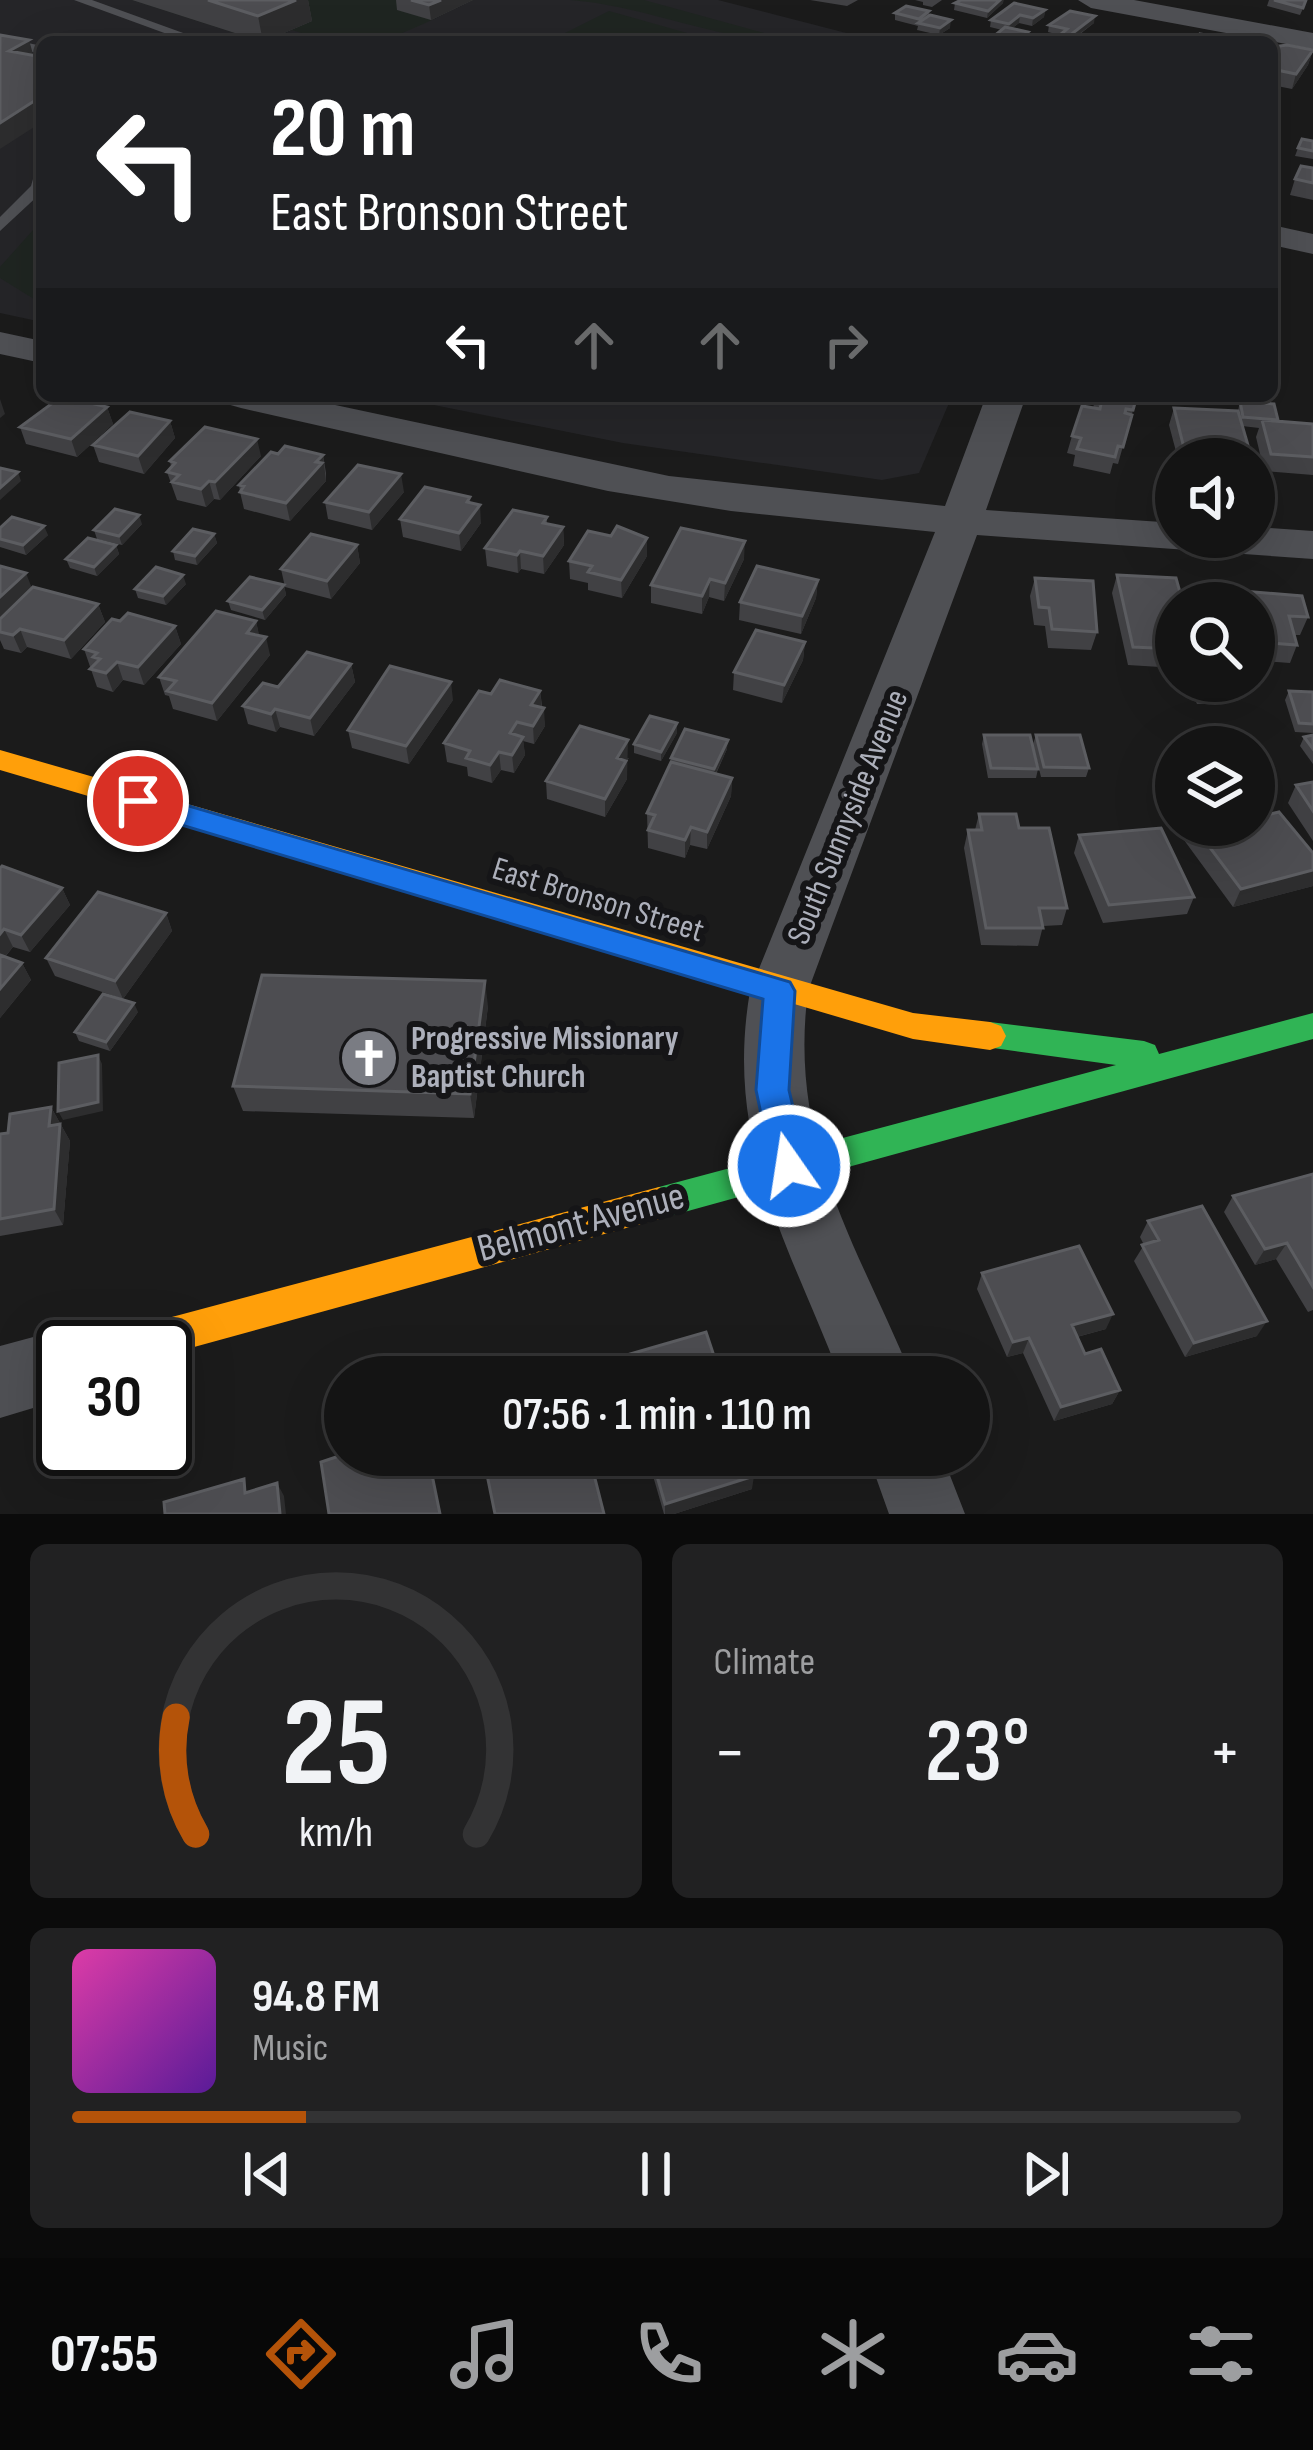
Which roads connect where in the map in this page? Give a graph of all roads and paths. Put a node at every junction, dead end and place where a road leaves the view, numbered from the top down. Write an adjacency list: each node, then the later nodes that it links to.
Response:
1 (80, 0): 4 (lane)
2 (1091, 0): 3 (street)
3 (1153, 6): 5 (street); 7 (street)
4 (185, 36)
5 (1143, 36)
6 (0, 40): 8 (lane)
7 (1313, 41)
8 (36, 49)
9 (36, 189): 10 (lane)
10 (0, 226)
11 (1278, 236): 12 (street)
12 (1313, 244)
13 (0, 343): 14 (street)
14 (36, 351)
15 (269, 402): 17 (street)
16 (1004, 402): 17 (street, South Sunnyside Avenue)
17 (959, 521): 18 (street); 22 (street, South Sunnyside Avenue)
18 (1155, 535)
19 (1275, 542): 20 (street)
20 (1313, 545)
21 (0, 760): 22 (street, East Bronson Street)
22 (779, 991): 24 (street, East Bronson Street); 25 (street, South Sunnyside Avenue)
23 (1313, 1026): 24 (street, Belmont Avenue)
24 (1186, 1059): 25 (street, Belmont Avenue)
25 (789, 1166): 26 (street, Belmont Avenue); 27 (street, South Sunnyside Avenue)
26 (192, 1329)
27 (867, 1356)
28 (36, 1372): 29 (street)
29 (0, 1382)
30 (913, 1476): 31 (street)
31 (927, 1514)

